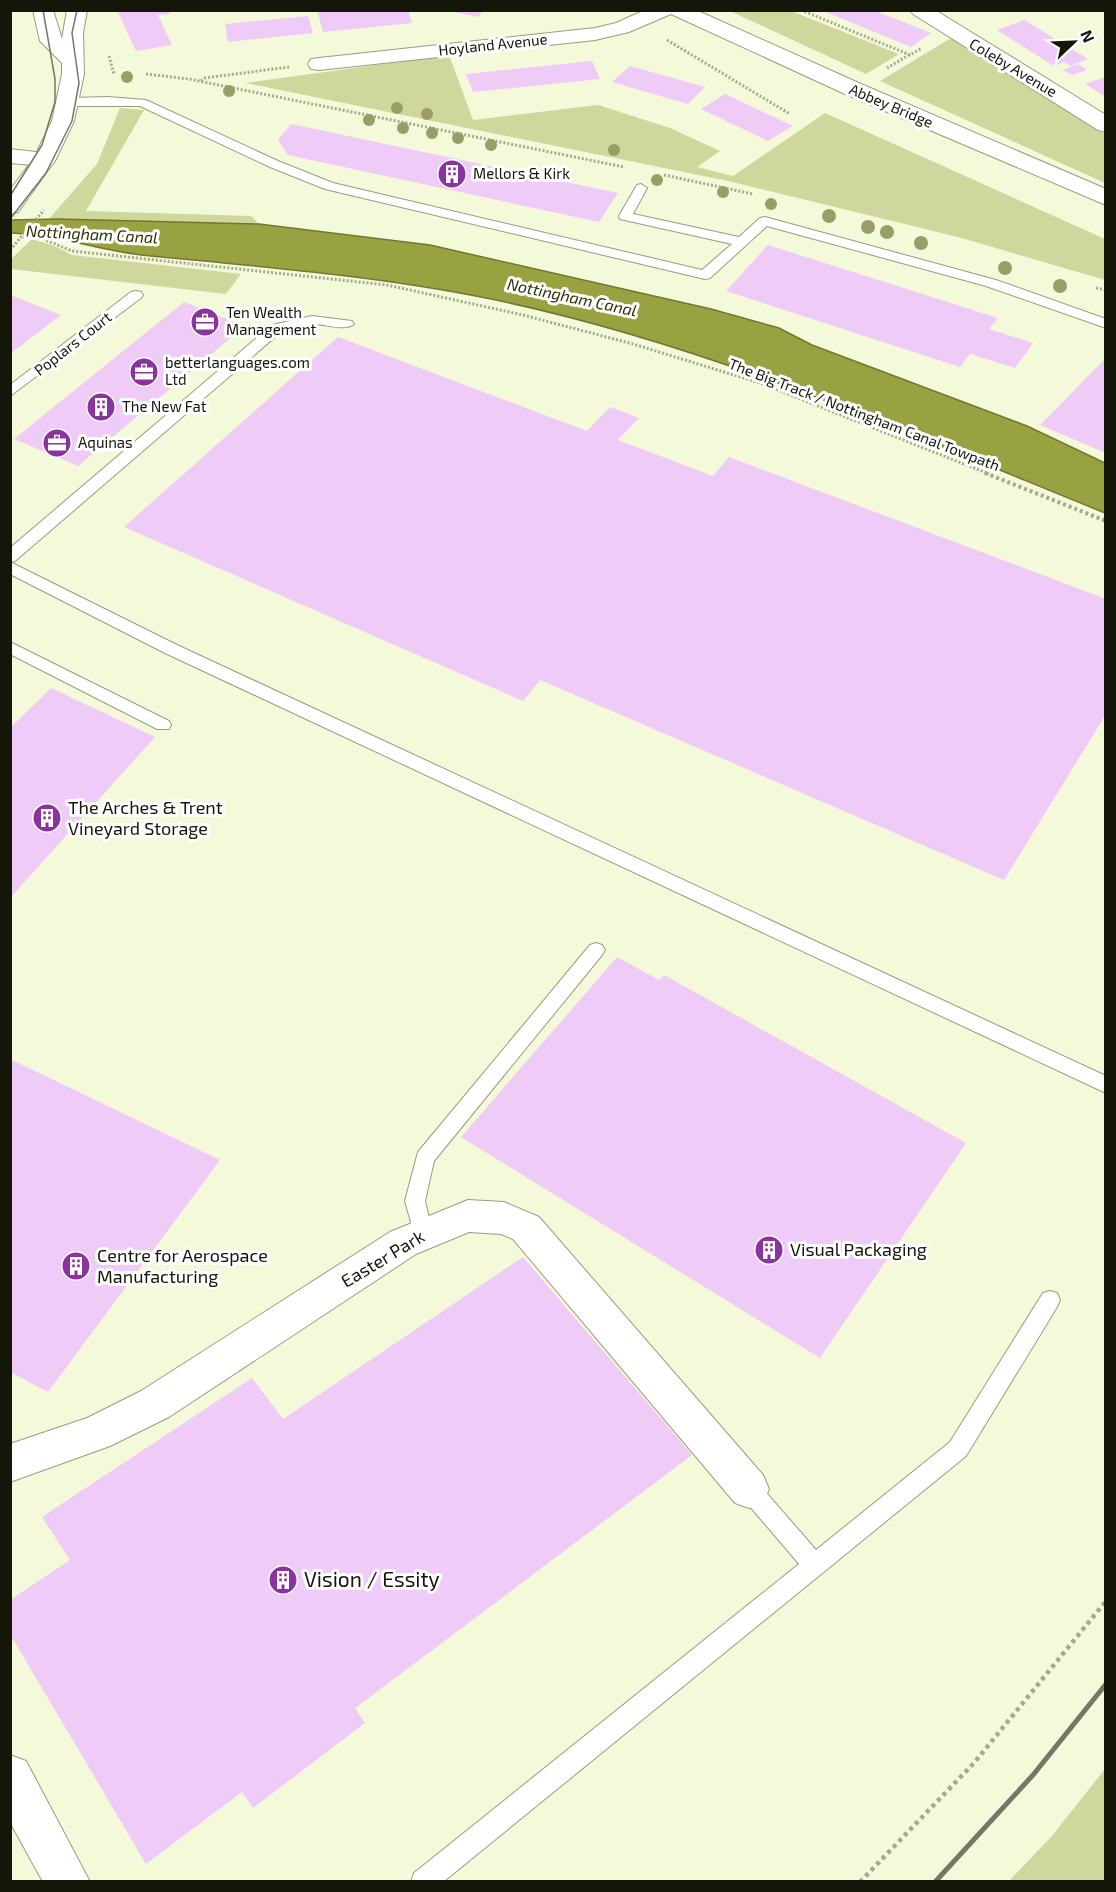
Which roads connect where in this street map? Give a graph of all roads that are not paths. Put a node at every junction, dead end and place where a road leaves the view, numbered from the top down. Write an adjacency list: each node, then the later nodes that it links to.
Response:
1 (43, 10): 6 (street)
2 (77, 10): 6 (street)
3 (664, 10): 7 (street, Hoyland Avenue)
4 (678, 10): 13 (street, Abbey Bridge)
5 (920, 10): 9 (street, Coleby Avenue)
6 (73, 62): 8 (street)
7 (320, 64)
8 (67, 102): 11 (street); 15 (lane)
9 (1106, 125)
10 (10, 156): 11 (street)
11 (45, 159): 14 (street)
12 (641, 188): 15 (lane)
13 (1106, 198)
14 (10, 207)
15 (742, 242): 18 (lane)
16 (136, 295): 19 (lane, Poplars Court)
17 (347, 324): 20 (lane)
18 (1106, 324)
19 (10, 392)
20 (10, 556)
21 (10, 567): 25 (lane)
22 (10, 647): 23 (lane)
23 (163, 725)
24 (596, 950): 26 (lane)
25 (1106, 1085)
26 (423, 1234): 28 (street, Easter Park); 29 (street, Easter Park)
27 (1050, 1300): 30 (lane)
28 (10, 1463)
29 (749, 1489): 30 (lane)
30 (815, 1566): 33 (lane)
31 (10, 1777): 32 (street)
32 (68, 1881)
33 (423, 1881)

